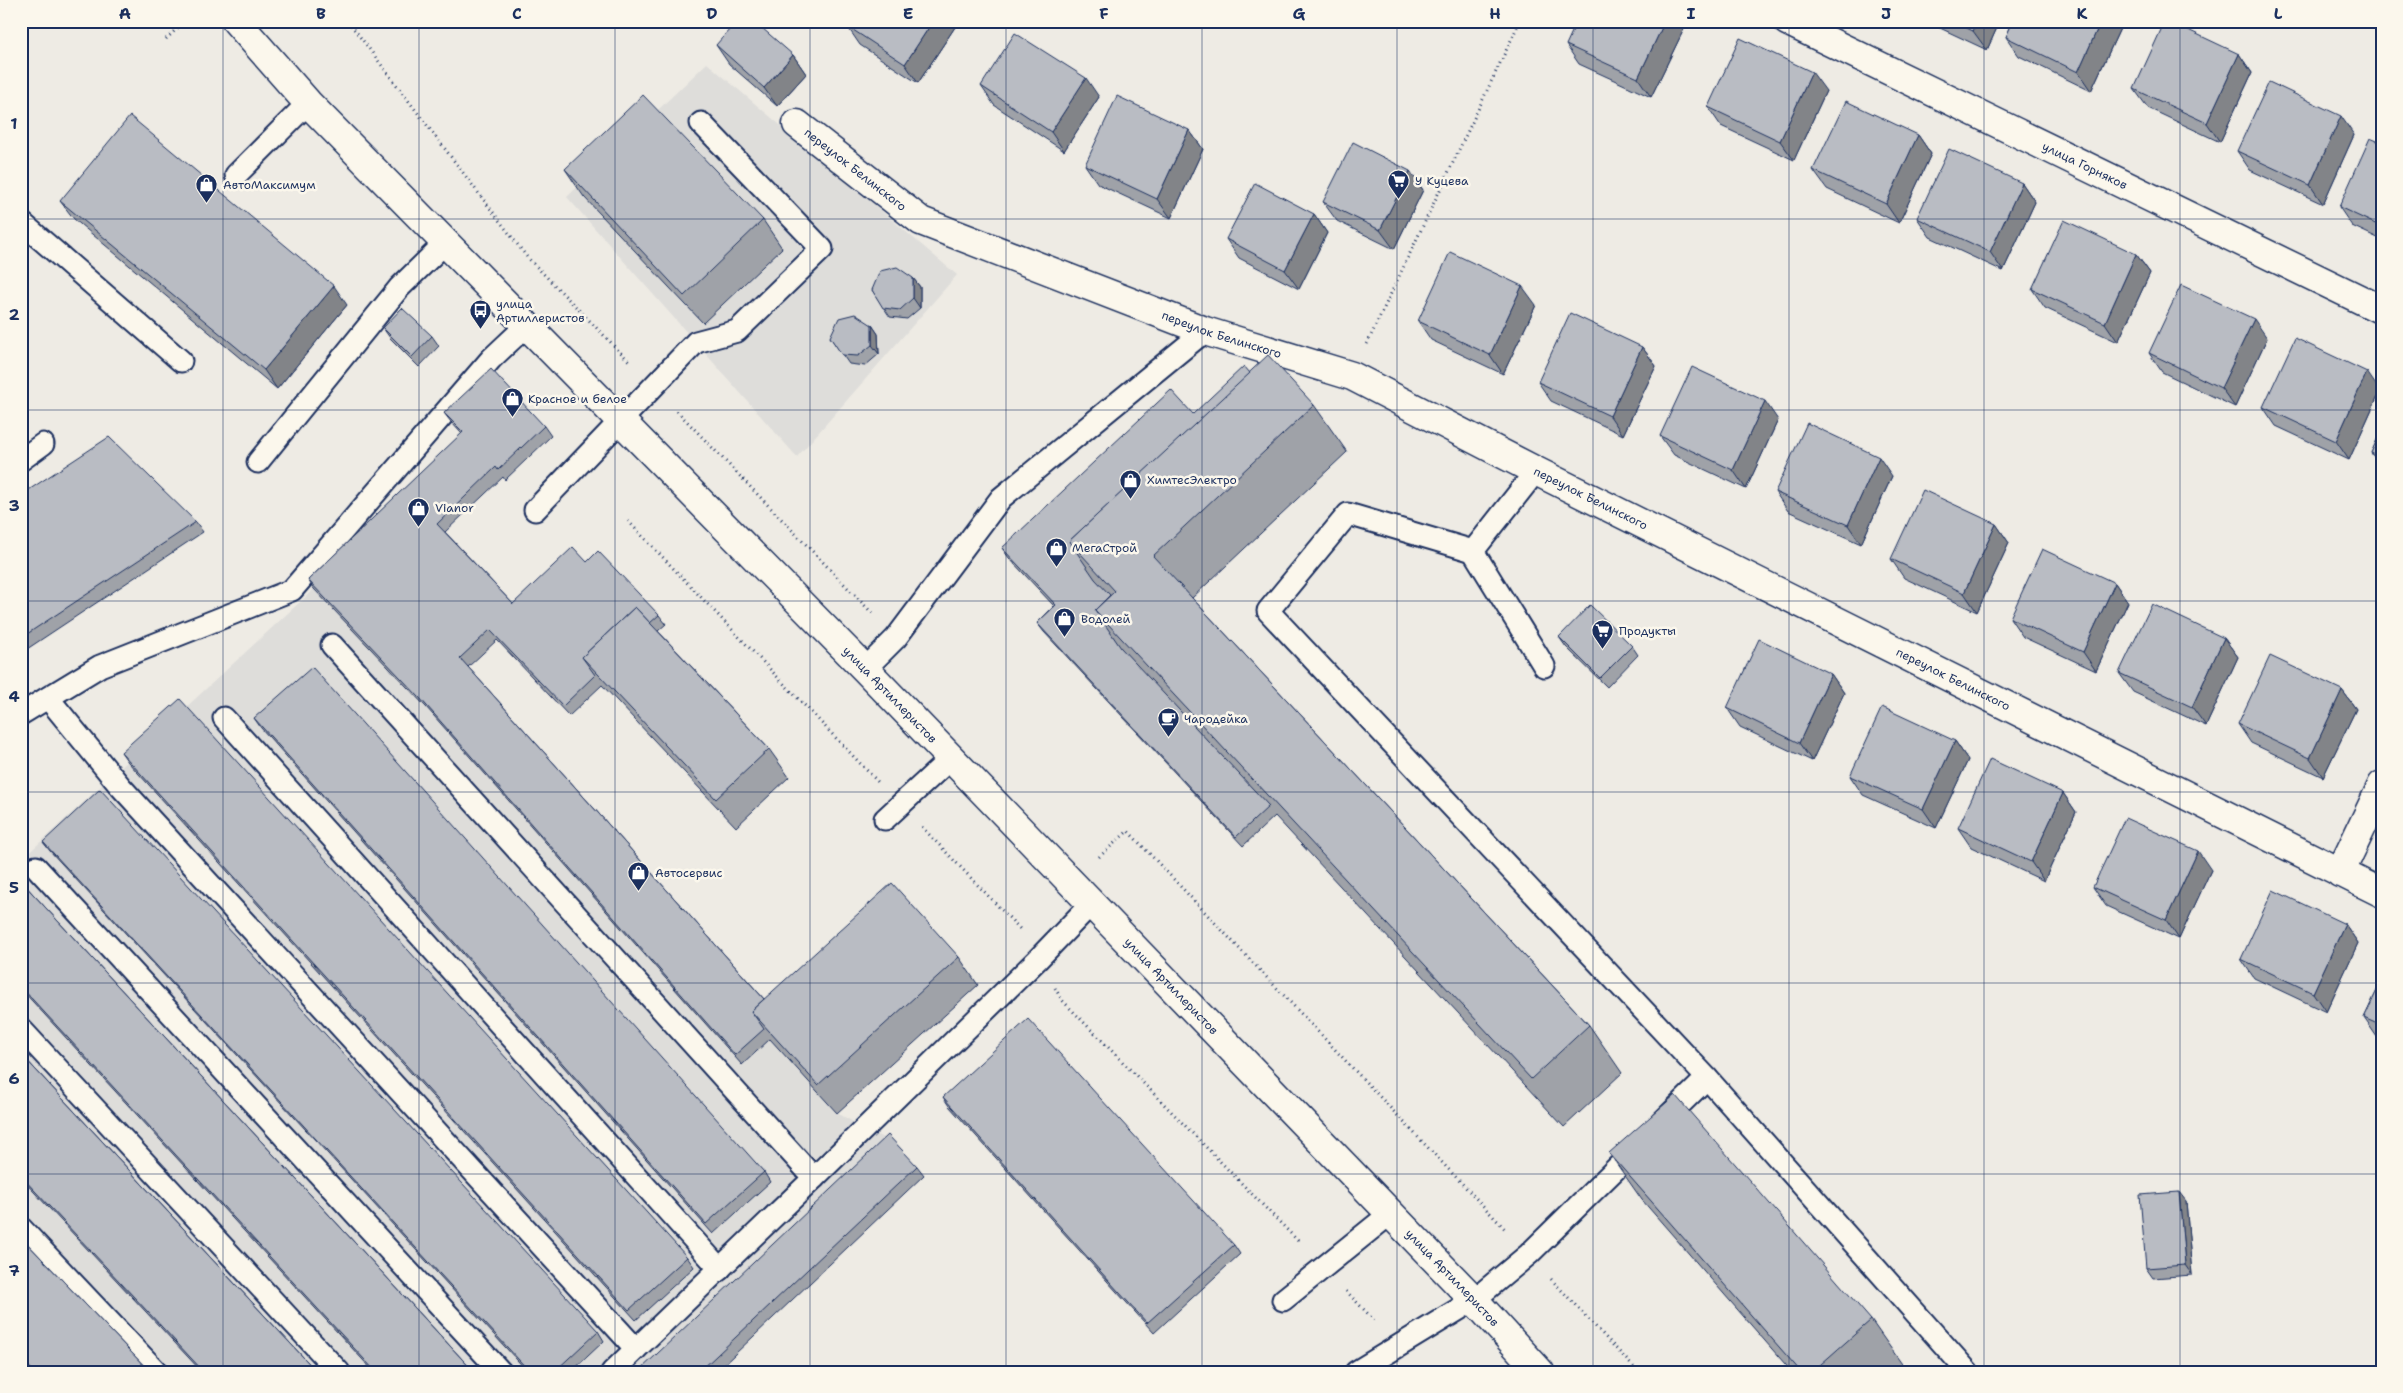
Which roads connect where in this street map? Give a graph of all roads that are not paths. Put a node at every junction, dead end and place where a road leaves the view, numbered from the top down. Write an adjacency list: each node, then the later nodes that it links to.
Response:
1 (236, 21): 3 (street, улица Артиллеристов)
2 (1787, 21): 9 (street, улица Горняков)
3 (308, 103): 6 (lane); 8 (street, улица Артиллеристов)
4 (701, 123): 13 (lane)
5 (798, 124): 11 (street, переулок Белинского)
6 (236, 175)
7 (21, 222): 12 (lane)
8 (446, 243): 10 (street, улица Артиллеристов); 16 (lane)
9 (2382, 310)
10 (526, 326): 13 (street, улица Артиллеристов); 23 (lane)
11 (1205, 331): 17 (street, переулок Белинского); 22 (lane)
12 (181, 361)
13 (620, 421): 18 (lane); 22 (street, улица Артиллеристов)
14 (43, 444): 15 (lane)
15 (21, 460)
16 (258, 462)
17 (1536, 471): 19 (lane); 30 (street, переулок Белинского)
18 (535, 510)
19 (1473, 551): 21 (lane); 34 (lane)
20 (332, 645): 35 (lane)
21 (1544, 666)
22 (865, 669): 26 (street, улица Артиллеристов)
23 (48, 698): 24 (lane); 41 (lane)
24 (21, 714)
25 (224, 718): 38 (lane)
26 (951, 758): 28 (lane); 32 (street, улица Артиллеристов)
27 (2382, 785): 30 (street)
28 (885, 819)
29 (36, 867): 44 (lane)
30 (2340, 873): 31 (street, переулок Белинского)
31 (2382, 893)
32 (1091, 904): 35 (lane); 36 (street, улица Артиллеристов)
33 (21, 1029): 43 (lane)
34 (1707, 1078): 40 (lane); 48 (lane)
35 (814, 1178): 38 (lane)
36 (1391, 1213): 39 (lane); 40 (street, улица Артиллеристов)
37 (21, 1228): 42 (lane)
38 (720, 1269): 41 (lane)
39 (1283, 1300)
40 (1474, 1300): 46 (lane); 47 (street, улица Артиллеристов)
41 (636, 1349): 45 (lane)
42 (157, 1372)
43 (339, 1372)
44 (501, 1372)
45 (612, 1372)
46 (1356, 1372)
47 (1540, 1372)
48 (1968, 1372)

